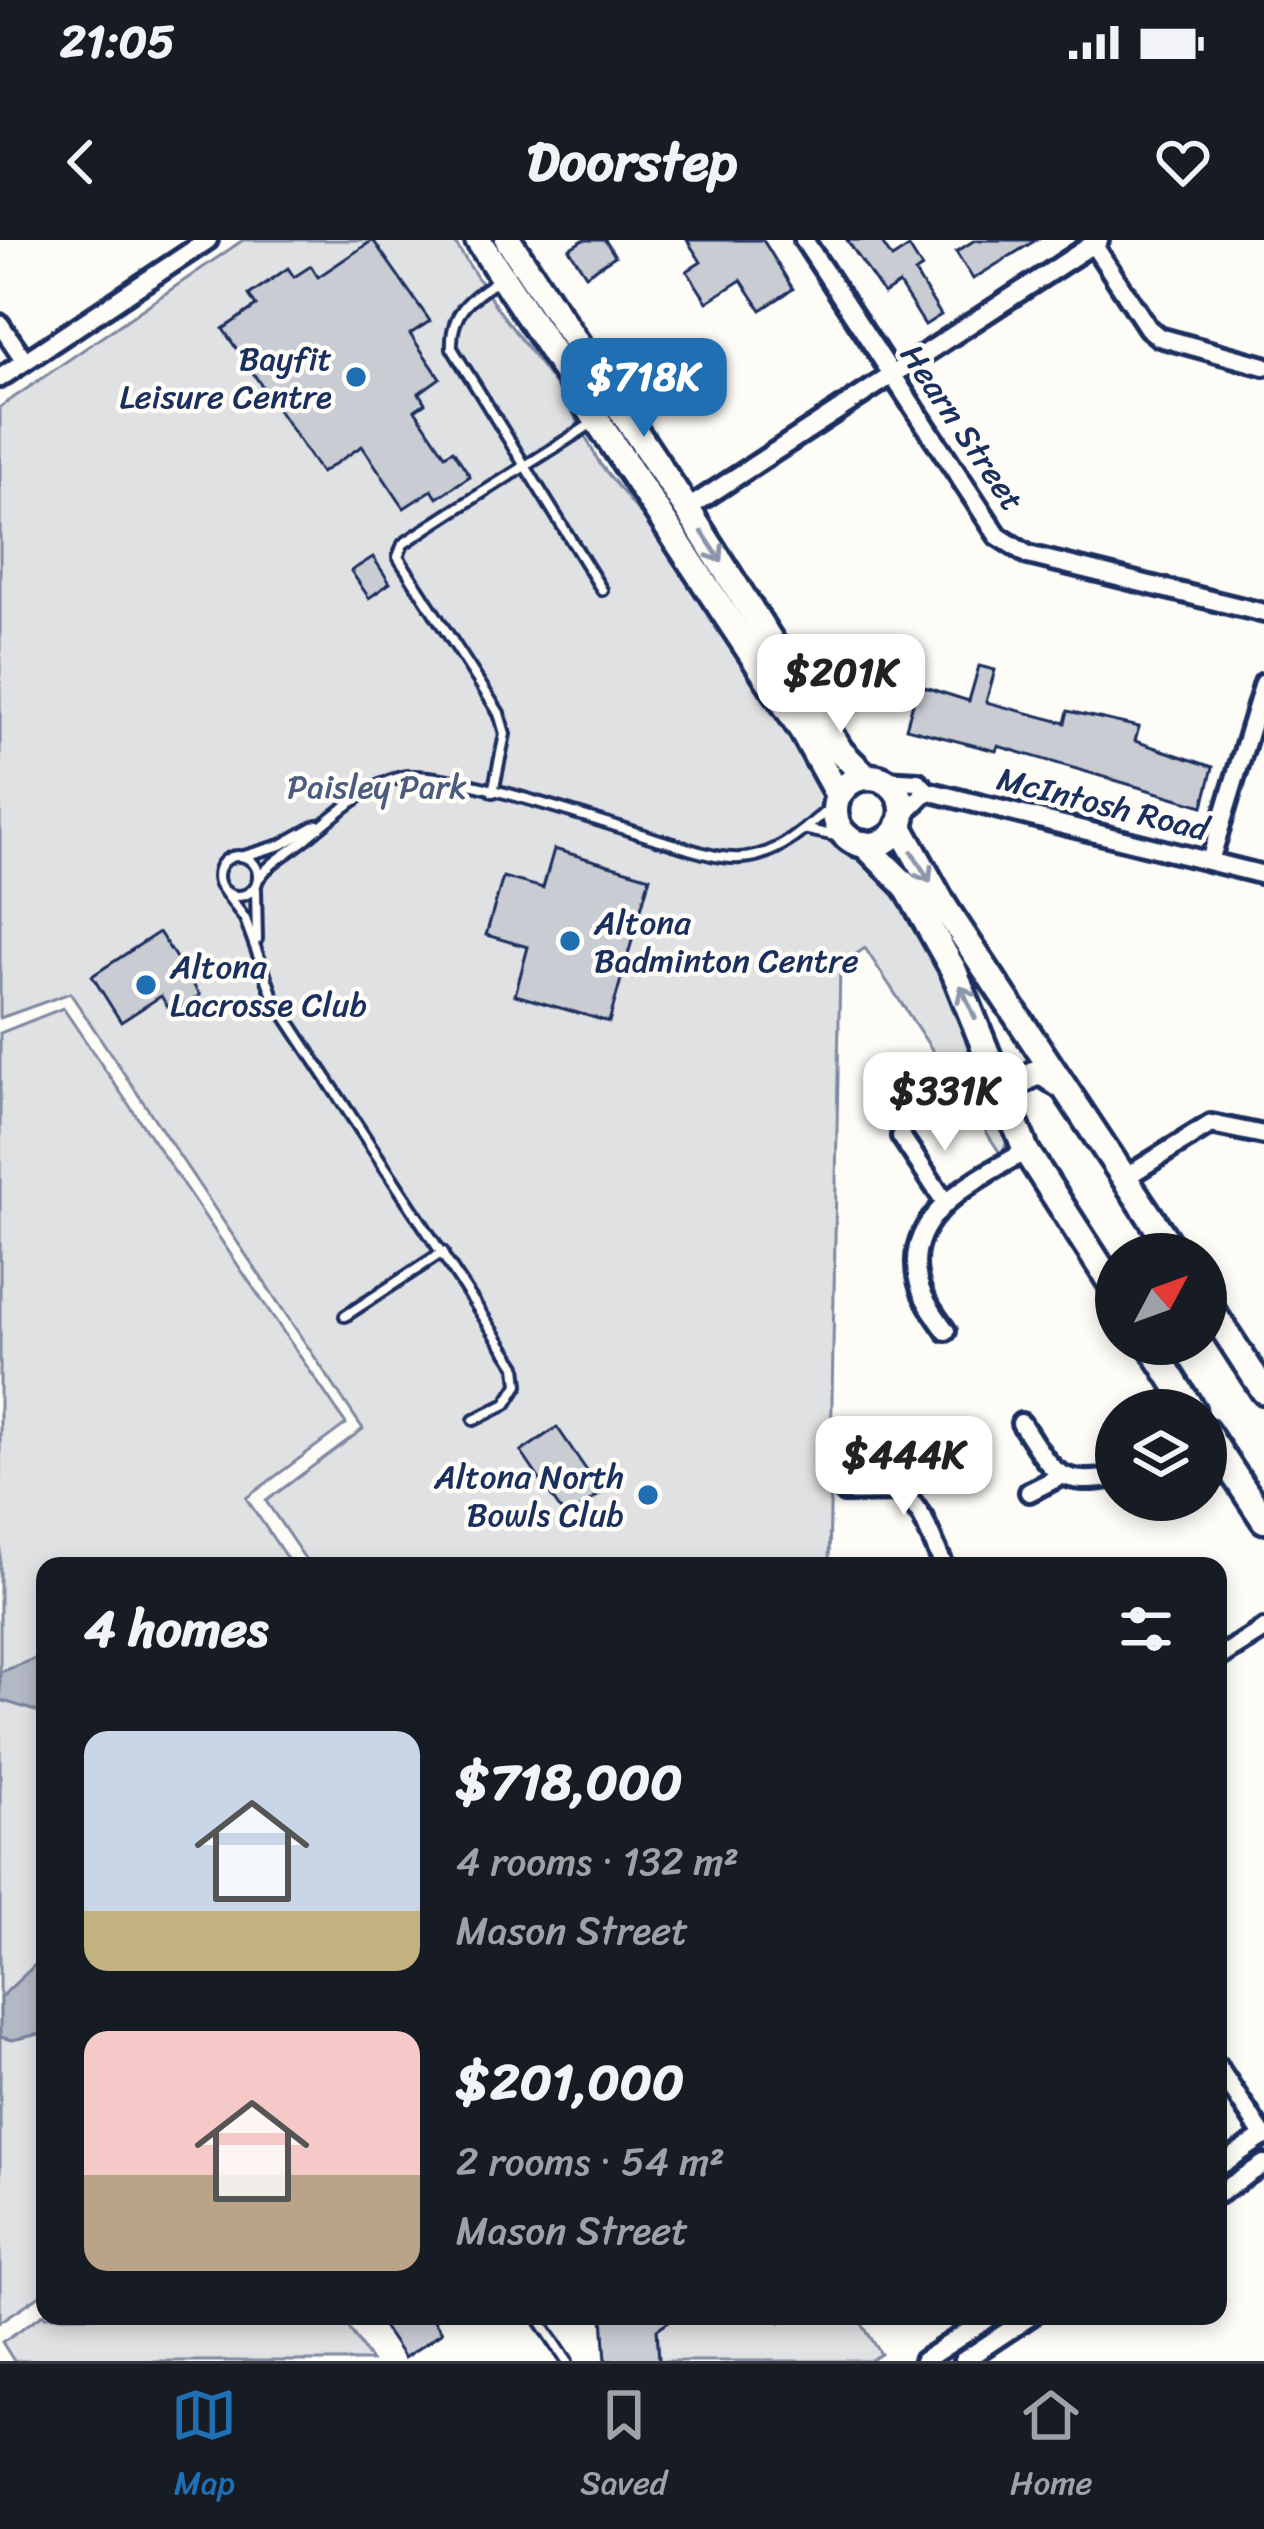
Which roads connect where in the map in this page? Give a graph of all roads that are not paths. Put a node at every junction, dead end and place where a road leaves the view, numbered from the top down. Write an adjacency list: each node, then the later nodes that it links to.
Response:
1 (208, 240): 8 (street)
2 (478, 240): 6 (street)
3 (508, 240): 12 (street)
4 (803, 240): 10 (street, Hearn Street)
5 (1096, 242): 9 (street); 10 (street)
6 (502, 278): 12 (street); 13 (lane)
7 (0, 324): 8 (street)
8 (25, 361): 11 (street)
9 (1264, 366)
10 (892, 375): 14 (street); 16 (street, Hearn Street)
11 (0, 378)
12 (606, 414): 13 (lane); 14 (street); 21 (street)
13 (525, 469): 15 (lane); 20 (lane)
14 (687, 509): 18 (street, one-way to 18)
15 (602, 590)
16 (1264, 613)
17 (1264, 683): 27 (street)
18 (875, 778): 19 (street, McIntosh Road); 21 (street); 23 (street)
19 (927, 791): 23 (street); 27 (street, McIntosh Road)
20 (494, 792): 22 (lane); 24 (lane)
21 (837, 800): 24 (lane); 25 (street)
22 (329, 819): 26 (lane); 29 (lane)
23 (900, 821): 25 (street); 32 (street, one-way to 32)
24 (808, 830): 25 (lane)
25 (857, 841): 33 (street, one-way to 25)
26 (244, 856): 29 (lane); 30 (lane)
27 (1210, 861): 28 (street, McIntosh Road)
28 (1264, 875)
29 (258, 882): 30 (lane); 31 (lane)
30 (226, 892): 31 (lane)
31 (257, 947): 40 (lane)
32 (1064, 1088): 33 (street); 37 (street)
33 (1005, 1102): 36 (street)
34 (1264, 1135): 37 (street)
35 (901, 1136): 38 (street)
36 (1026, 1151): 38 (street); 41 (street)
37 (1126, 1177): 39 (street)
38 (945, 1202): 43 (street)
39 (1162, 1233)
40 (443, 1252): 42 (lane); 46 (lane)
41 (1095, 1259)
42 (345, 1316)
43 (946, 1330)
44 (1227, 1334): 45 (street)
45 (1264, 1391)
46 (474, 1420)
47 (1021, 1424): 50 (street)
48 (932, 1464): 52 (street)
49 (1227, 1464): 55 (street)
50 (1059, 1477): 51 (street); 54 (street)
51 (1095, 1481)
52 (904, 1491): 53 (street); 56 (street)
53 (844, 1492)
54 (1030, 1492)
55 (1264, 1520)
56 (940, 1557)
57 (1264, 1629): 58 (street)
58 (1227, 1652)
59 (1227, 2081): 60 (street)
60 (1264, 2137): 61 (street)
61 (1227, 2161)
62 (1264, 2164): 63 (street)
63 (1227, 2188)
64 (543, 2325): 67 (lane)
65 (978, 2325): 68 (street)
66 (1017, 2325): 69 (street)
67 (567, 2361)
68 (922, 2361)
69 (963, 2361)

